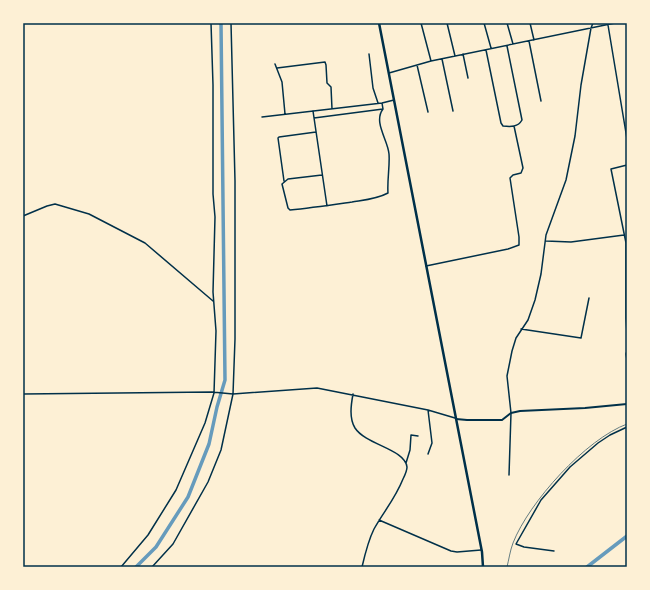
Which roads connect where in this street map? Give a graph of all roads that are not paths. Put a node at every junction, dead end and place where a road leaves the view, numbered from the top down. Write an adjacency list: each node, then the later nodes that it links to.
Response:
1 (212, 23): 54 (street)
2 (231, 23): 61 (street)
3 (379, 23): 27 (main road)
4 (421, 23): 23 (street)
5 (447, 23): 21 (street)
6 (484, 23): 17 (street)
7 (507, 23): 15 (street)
8 (530, 23): 13 (street)
9 (593, 23): 12 (street)
10 (615, 23): 11 (street)
11 (608, 25): 12 (street); 43 (street)
12 (591, 28): 13 (street); 50 (street)
13 (534, 40): 14 (street)
14 (529, 41): 15 (street); 30 (street)
15 (513, 44): 16 (street)
16 (507, 46): 17 (street); 41 (street)
17 (491, 49): 18 (street)
18 (486, 50): 20 (street); 41 (street)
19 (369, 54): 31 (street)
20 (464, 54): 21 (street); 28 (street)
21 (455, 56): 22 (street)
22 (442, 59): 23 (street); 36 (street)
23 (431, 61): 25 (street)
24 (275, 64): 26 (street)
25 (417, 65): 27 (street); 37 (street)
26 (277, 68): 33 (street); 38 (street)
27 (389, 73): 29 (main road)
28 (468, 78)
29 (394, 100): 32 (street); 52 (main road)
30 (541, 101)
31 (378, 103): 32 (street); 33 (street)
32 (382, 103): 34 (street)
33 (332, 109): 35 (street)
34 (383, 109): 40 (street); 47 (street)
35 (313, 111): 38 (street); 40 (street)
36 (453, 111)
37 (428, 112)
38 (285, 114): 39 (street)
39 (262, 117)
40 (314, 118): 42 (street)
41 (514, 126): 52 (street)
42 (316, 132): 45 (street); 46 (street)
43 (627, 139)
44 (627, 165): 49 (street)
45 (322, 175): 46 (street); 47 (street)
46 (284, 181): 47 (street)
47 (327, 206)
48 (23, 216): 54 (street)
49 (624, 235): 50 (street); 51 (street)
50 (546, 241): 55 (street)
51 (626, 243): 56 (street)
52 (426, 266): 66 (main road)
53 (589, 298): 55 (street)
54 (214, 301): 59 (street)
55 (521, 329): 65 (street)
56 (627, 333)
57 (627, 351): 58 (street)
58 (627, 360)
59 (214, 393): 60 (street); 61 (street); 75 (street)
60 (23, 394)
61 (233, 394): 62 (street); 76 (street)
62 (353, 394): 64 (street); 70 (street)
63 (627, 404): 65 (main road)
64 (428, 410): 66 (street); 69 (street)
65 (511, 413): 66 (main road); 71 (street)
66 (456, 419): 73 (main road)
67 (627, 428): 74 (street)
68 (418, 436): 70 (street)
69 (428, 454)
70 (406, 463): 72 (street)
71 (509, 475)
72 (379, 520): 73 (street); 77 (street)
73 (481, 550): 78 (main road)
74 (554, 551)
75 (121, 567)
76 (152, 567)
77 (362, 567)
78 (483, 567)

